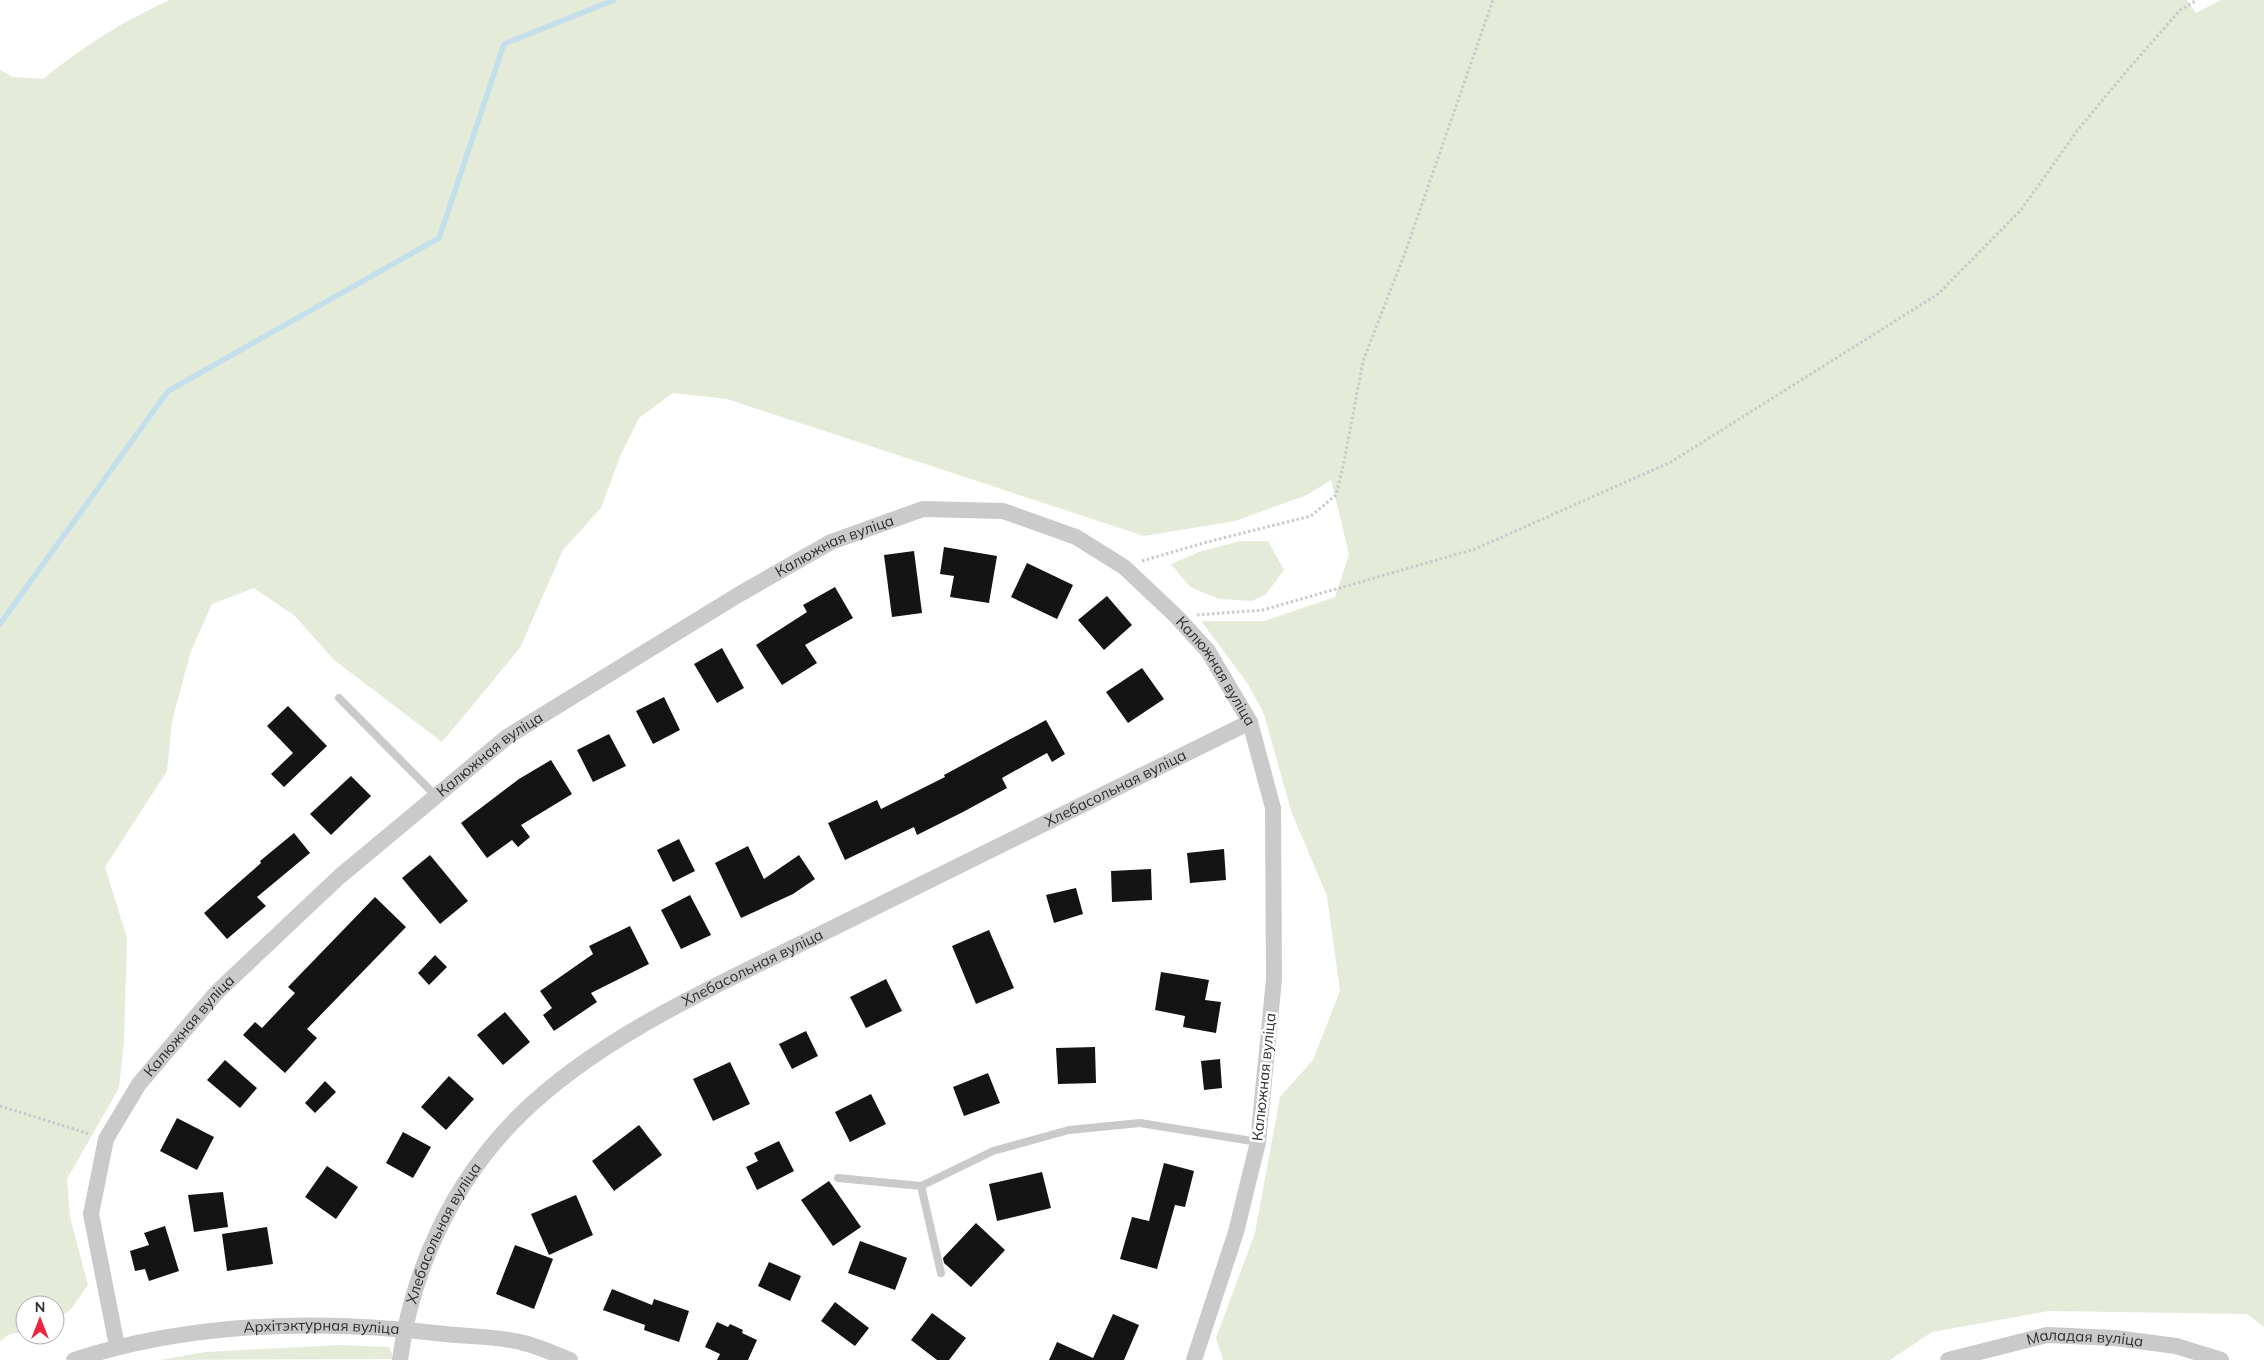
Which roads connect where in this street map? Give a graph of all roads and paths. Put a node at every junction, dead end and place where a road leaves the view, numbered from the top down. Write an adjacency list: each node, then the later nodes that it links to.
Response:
1 (1492, 0): 3 (path)
2 (2197, 0): 4 (path)
3 (1124, 567): 4 (street, Калюжная вуліца); 7 (street, Калюжная вуліца)
4 (1176, 616): 6 (street, Калюжная вуліца)
5 (339, 698): 7 (lane)
6 (1250, 722): 10 (street, Калюжная вуліца); 14 (street, Хлебасольная вуліца)
7 (436, 796): 9 (street, Калюжная вуліца)
8 (0, 1106): 9 (path)
9 (106, 1140): 15 (street, Калюжная вуліца)
10 (1258, 1142): 12 (lane); 19 (street, Калюжная вуліца)
11 (838, 1178): 12 (lane)
12 (921, 1186): 13 (lane)
13 (941, 1273)
14 (404, 1329): 15 (street, Архітэктурная вуліца); 17 (street, Хлебасольная вуліца); 18 (street, Архітэктурная вуліца)
15 (117, 1346): 16 (street, Архітэктурная вуліца)
16 (74, 1360)
17 (400, 1360)
18 (570, 1360)
19 (1194, 1360)
20 (1948, 1360): 21 (street, Маладая вуліца)
21 (2221, 1360)

